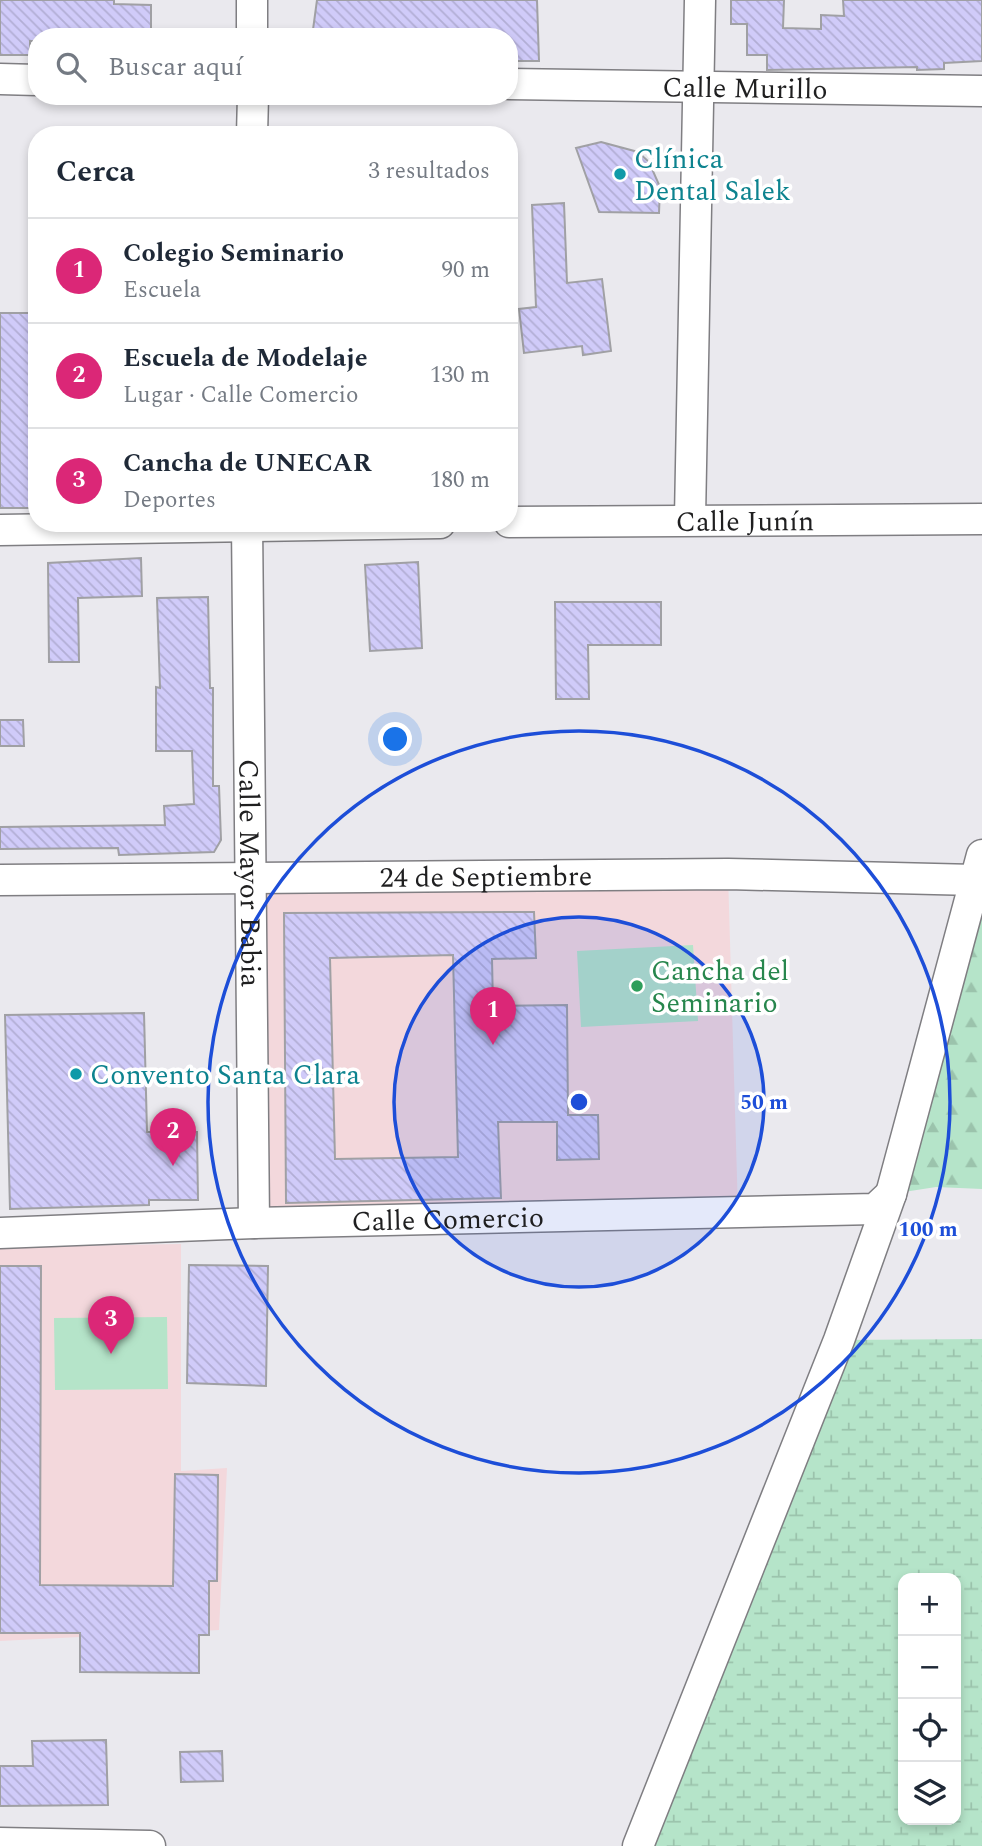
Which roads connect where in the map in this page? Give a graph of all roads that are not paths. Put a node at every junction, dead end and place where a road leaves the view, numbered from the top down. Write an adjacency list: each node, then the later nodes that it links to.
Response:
1 (252, 0): 3 (street)
2 (700, 0): 7 (street)
3 (253, 28)
4 (0, 79): 5 (street)
5 (28, 80)
6 (518, 84): 7 (street, Calle Murillo)
7 (699, 85): 8 (street, Calle Murillo); 11 (street)
8 (982, 91)
9 (253, 105): 10 (street)
10 (252, 126)
11 (690, 519): 12 (street, Calle Junín); 13 (street, Calle Junín)
12 (982, 519)
13 (518, 522)
14 (28, 529): 15 (street)
15 (0, 530)
16 (247, 532): 18 (street, Calle Mayor Babia)
17 (978, 867): 18 (street, 24 de Septiembre); 20 (street)
18 (252, 878): 19 (street, 24 de Septiembre); 21 (street, Calle Mayor Babia)
19 (0, 880)
20 (891, 1194): 21 (street, Calle Comercio); 25 (street)
21 (254, 1223): 22 (street, Calle Comercio)
22 (0, 1233)
23 (0, 1843): 24 (street)
24 (150, 1846)
25 (638, 1846)

